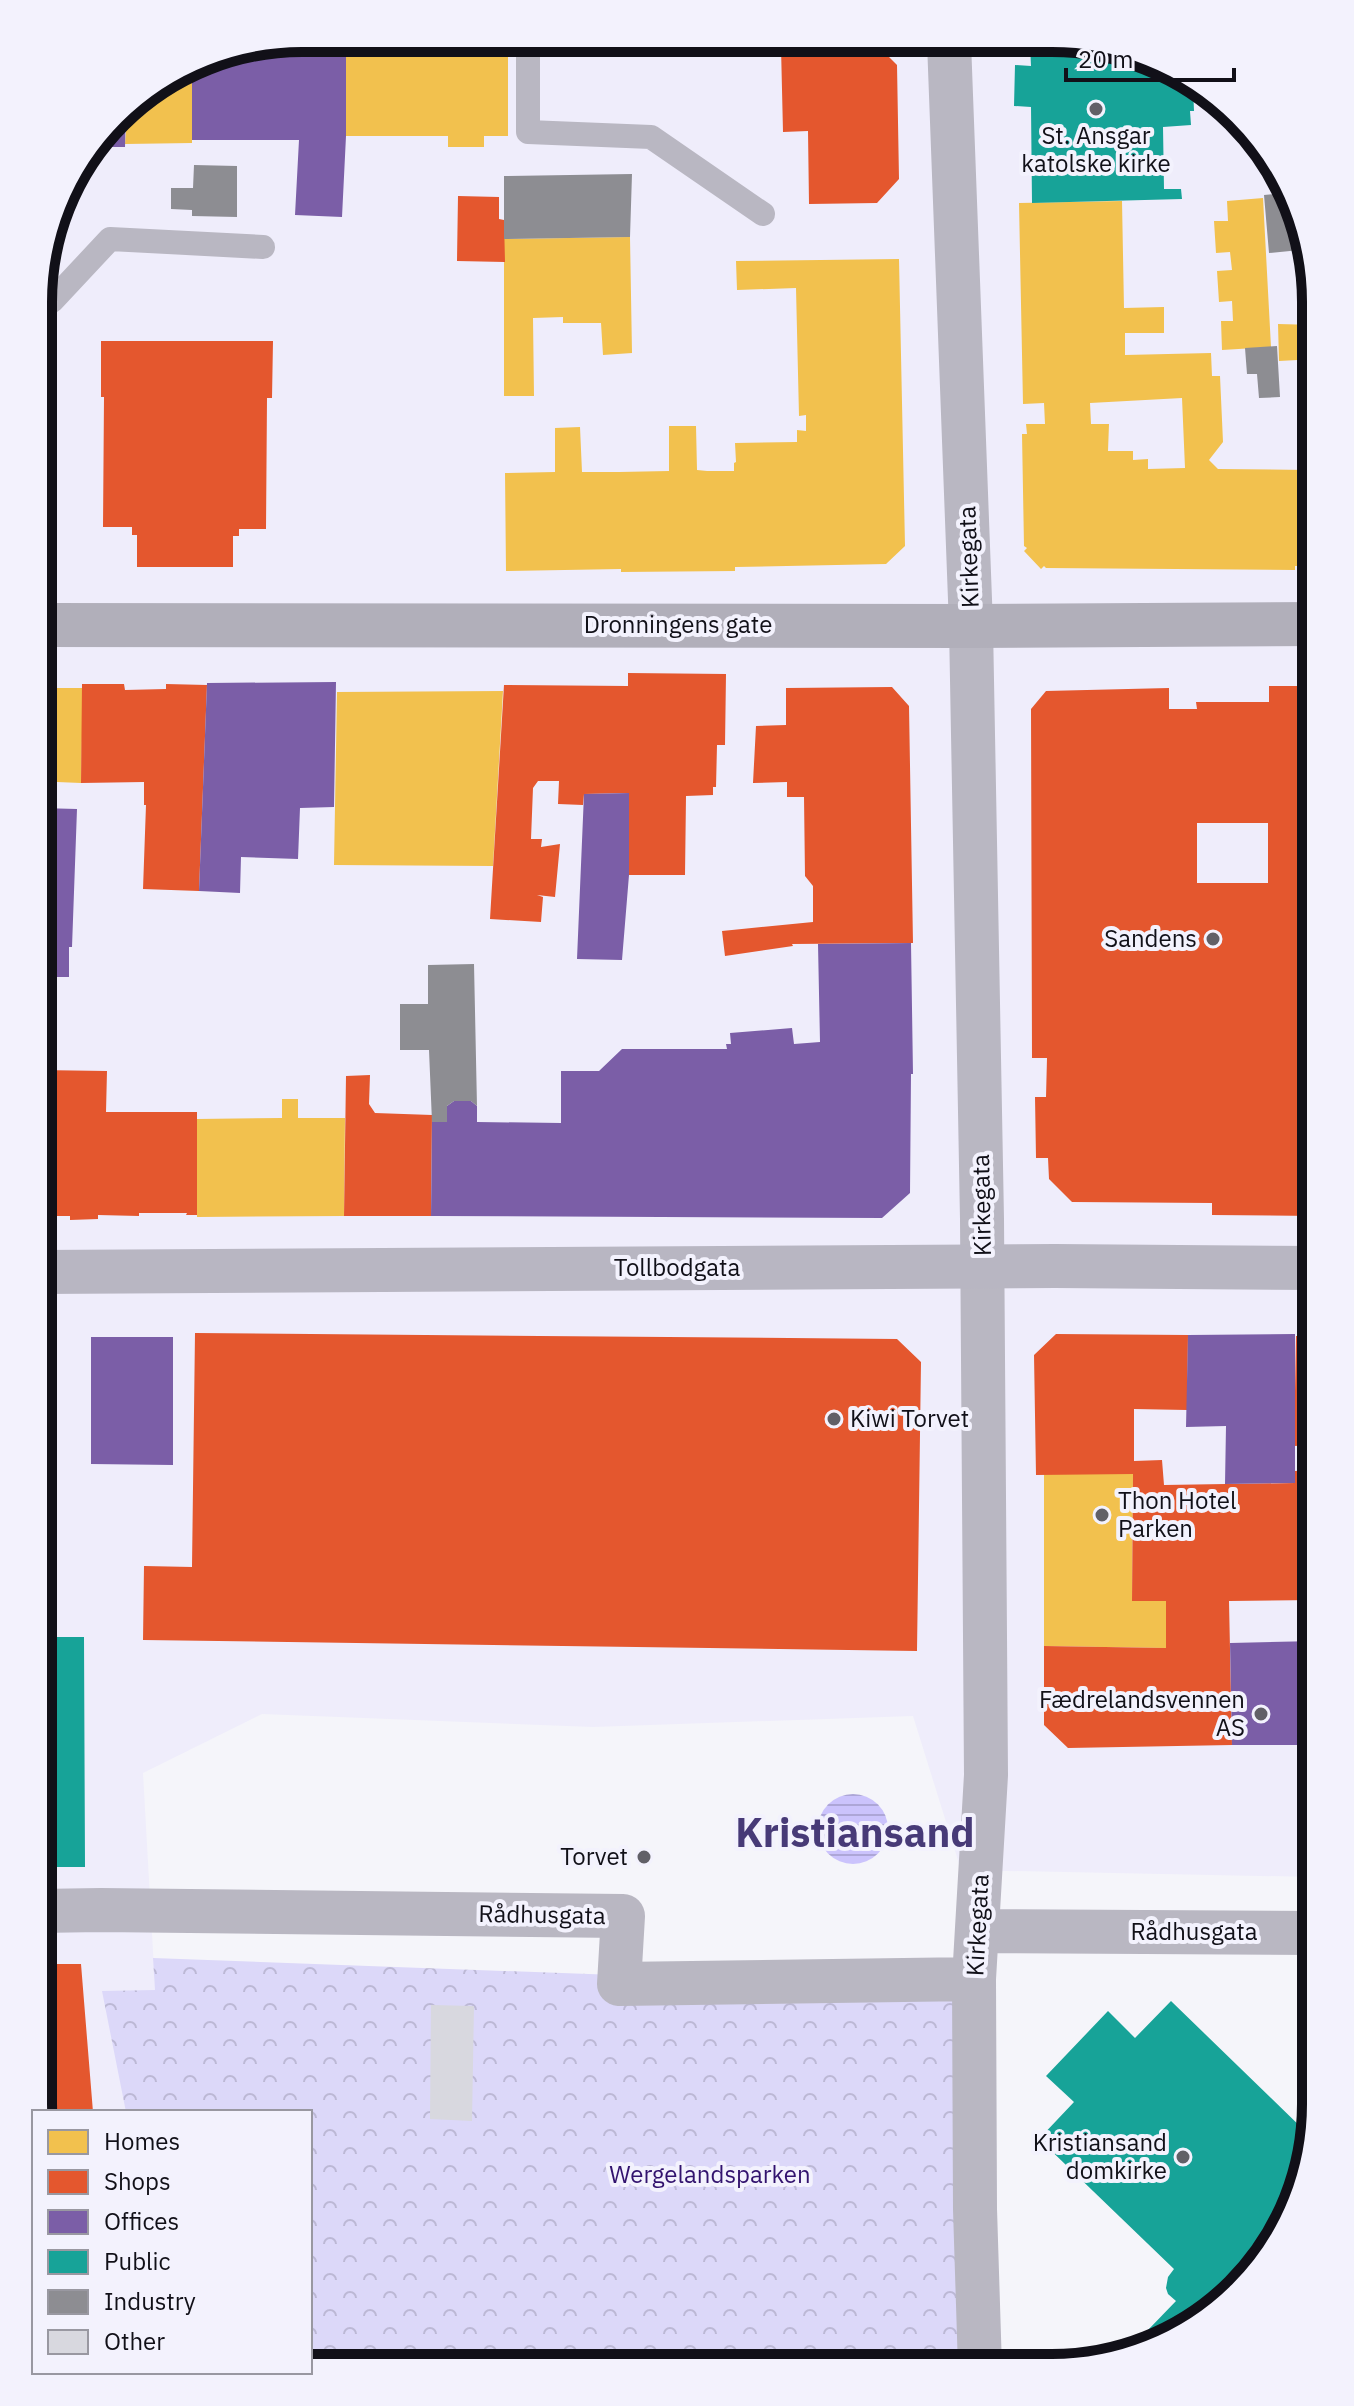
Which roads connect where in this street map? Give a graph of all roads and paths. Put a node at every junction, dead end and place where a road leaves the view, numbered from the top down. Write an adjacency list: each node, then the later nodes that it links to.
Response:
1 (949, 52): 8 (street, Kirkegata)
2 (528, 53): 3 (lane)
3 (763, 214)
4 (263, 247): 5 (lane)
5 (52, 301)
6 (1302, 624): 8 (main road, Dronningens gate)
7 (52, 625): 8 (main road, Dronningens gate)
8 (971, 626): 9 (street, Kirkegata)
9 (983, 1267): 10 (main road, Tollbodgata); 11 (main road, Tollbodgata); 13 (street, Kirkegata)
10 (1301, 1268)
11 (52, 1272)
12 (52, 1911): 15 (street, Rådhusgata)
13 (977, 1931): 14 (street, Rådhusgata); 15 (street, Kirkegata)
14 (1301, 1933)
15 (974, 1979): 16 (street, Kirkegata)
16 (980, 2354)

